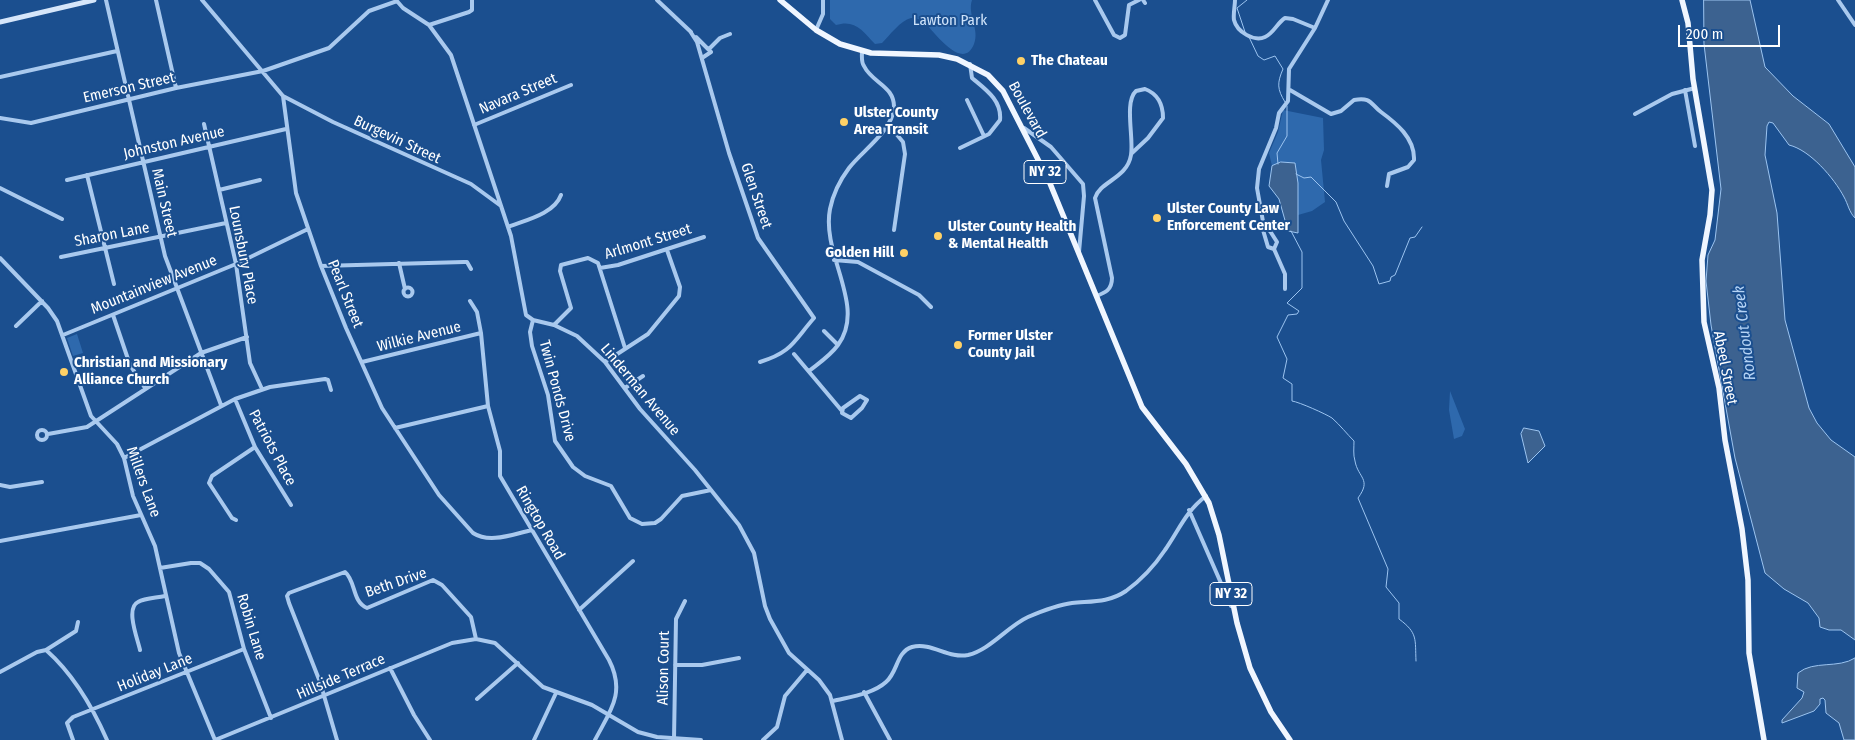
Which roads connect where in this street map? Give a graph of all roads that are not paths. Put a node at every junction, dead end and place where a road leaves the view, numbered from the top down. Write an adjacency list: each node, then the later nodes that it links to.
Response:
1 (94, 0): 18 (main road)
2 (106, 0): 26 (street, Main Street)
3 (156, 0): 33 (street)
4 (202, 0): 30 (street)
5 (472, 0): 19 (street)
6 (656, 0): 23 (street)
7 (823, 0): 22 (street)
8 (1094, 0): 9 (street)
9 (1139, 0)
10 (1235, 0): 21 (street)
11 (1328, 0): 21 (street)
12 (1682, 0): 34 (main road, Abeel Street)
13 (1838, 0): 16 (street)
14 (397, 1): 19 (street); 30 (street, Emerson Street)
15 (784, 1): 22 (main road, Boulevard / NY 32)
16 (1849, 17): 17 (street); 20 (street)
17 (1855, 19)
18 (0, 22)
19 (429, 25): 44 (street)
20 (1855, 25)
21 (1316, 28): 35 (street)
22 (816, 30): 27 (main road, Boulevard / NY 32)
23 (690, 31): 25 (street); 28 (street, Glen Street)
24 (730, 34): 25 (street)
25 (710, 50): 28 (street)
26 (117, 51): 31 (street); 38 (street, Main Street)
27 (862, 51): 29 (main road, Boulevard / NY 32); 43 (street)
28 (702, 58): 103 (street, Glen Street)
29 (970, 64): 45 (main road, Boulevard / NY 32); 47 (street)
30 (263, 71): 33 (street, Emerson Street); 37 (street)
31 (0, 77)
32 (570, 85): 44 (street, Navara Street)
33 (176, 88): 38 (street, Emerson Street)
34 (1694, 88): 36 (street); 168 (main road, Abeel Street)
35 (1290, 90): 56 (street); 64 (street)
36 (1685, 90): 40 (street); 49 (street)
37 (283, 96): 46 (street, Pearl Street); 60 (street, Burgevin Street)
38 (129, 100): 41 (street, Emerson Street); 52 (street, Main Street)
39 (967, 100): 47 (street)
40 (1635, 114)
41 (0, 118)
42 (204, 124): 48 (street, Lounsbury Place)
43 (888, 124): 66 (street); 75 (street)
44 (474, 125): 60 (street)
45 (1024, 128): 72 (main road, Boulevard / NY 32); 72 (street)
46 (286, 129): 48 (street, Johnston Avenue); 65 (street, Pearl Street)
47 (984, 136): 50 (street)
48 (208, 146): 52 (street, Johnston Avenue); 58 (street, Lounsbury Place)
49 (1695, 146)
50 (960, 148)
51 (1132, 154): 51 (street); 85 (street)
52 (143, 162): 53 (street, Johnston Avenue); 67 (street, Main Street)
53 (87, 175): 54 (street, Johnston Avenue); 69 (street)
54 (67, 180)
55 (260, 180): 58 (street)
56 (1386, 186)
57 (0, 188): 61 (street)
58 (219, 190): 62 (street, Lounsbury Place)
59 (561, 195): 63 (street)
60 (500, 206): 63 (street)
61 (62, 219)
62 (226, 223): 67 (street, Sharon Lane); 77 (street, Lounsbury Place)
63 (508, 227): 90 (street)
64 (1264, 227): 70 (street); 70 (street)
65 (308, 229): 77 (street, Mountainview Avenue); 78 (street, Pearl Street)
66 (894, 230)
67 (160, 236): 69 (street, Sharon Lane); 82 (street, Main Street)
68 (704, 237): 71 (street, Arlmont Street)
69 (105, 248): 73 (street, Sharon Lane); 81 (street)
70 (1274, 249): 84 (street)
71 (668, 250): 79 (street, Arlmont Street); 98 (street)
72 (1079, 255): 85 (main road, Boulevard / NY 32)
73 (61, 257)
74 (0, 258): 87 (street, Millers Lane)
75 (834, 260): 88 (street); 97 (street)
76 (399, 263): 78 (street); 80 (street); 83 (street)
77 (236, 264): 82 (street, Mountainview Avenue); 96 (street, Lounsbury Place)
78 (321, 266): 101 (street, Pearl Street)
79 (600, 268): 91 (street); 98 (street)
80 (471, 269)
81 (114, 284)
82 (176, 288): 89 (street, Mountainview Avenue); 99 (street, Main Street)
83 (405, 289)
84 (1285, 289)
85 (1096, 296): 122 (main road, Boulevard / NY 32)
86 (470, 301): 94 (street, Ringtop Road)
87 (42, 302): 92 (street); 95 (street, Millers Lane)
88 (931, 307)
89 (113, 314): 95 (street, Mountainview Avenue); 106 (street)
90 (533, 320): 91 (street, Linderman Avenue); 121 (street, Twin Ponds Drive)
91 (554, 325): 102 (street, Linderman Avenue)
92 (16, 326)
93 (824, 331): 97 (street)
94 (481, 333): 101 (street, Wilkie Avenue); 112 (street, Ringtop Road)
95 (62, 335): 114 (street, Millers Lane)
96 (247, 337): 99 (street); 108 (street, Lounsbury Place)
97 (838, 345): 104 (street)
98 (625, 348): 102 (street)
99 (201, 353): 106 (street); 111 (street, Main Street)
100 (794, 354): 104 (street)
101 (362, 362): 115 (street, Pearl Street)
102 (604, 362): 107 (street, Linderman Avenue)
103 (760, 362)
104 (809, 371): 113 (street)
105 (643, 376): 107 (street)
106 (145, 388): 114 (street)
107 (625, 388): 121 (street, Linderman Avenue)
108 (262, 389): 109 (street); 110 (street)
109 (331, 390)
110 (235, 399): 111 (street); 117 (street, Patriots Place)
111 (221, 405): 118 (street)
112 (488, 406): 115 (street); 127 (street, Ringtop Road)
113 (842, 411): 113 (street)
114 (94, 421): 116 (street); 118 (street, Millers Lane)
115 (395, 428): 127 (street, Pearl Street)
116 (48, 434)
117 (255, 447): 123 (street, Patriots Place); 126 (street)
118 (124, 458): 125 (street, Millers Lane)
119 (42, 482): 120 (street)
120 (0, 485)
121 (711, 490): 144 (street, Linderman Avenue)
122 (1206, 496): 124 (street); 134 (main road, NY 32)
123 (291, 505)
124 (1189, 510): 134 (street); 147 (street)
125 (141, 515): 128 (street); 130 (street, Millers Lane)
126 (236, 520)
127 (532, 530): 133 (street, Ringtop Road)
128 (0, 541)
129 (633, 561): 133 (street)
130 (160, 568): 131 (street, Millers Lane); 137 (street, Robin Lane)
131 (165, 596): 139 (street); 146 (street, Millers Lane)
132 (685, 600): 142 (street, Alison Court)
133 (579, 610): 153 (street, Ringtop Road)
134 (1236, 614): 167 (main road, NY 32)
135 (78, 622): 138 (street)
136 (476, 639): 141 (street); 143 (street, Hillside Terrace); 149 (street, Beth Drive)
137 (244, 649): 146 (street, Holiday Lane); 154 (street, Robin Lane)
138 (46, 650): 145 (street); 152 (street)
139 (140, 650)
140 (739, 658): 142 (street)
141 (518, 664): 148 (street); 150 (street)
142 (675, 665): 155 (street, Alison Court)
143 (390, 668): 149 (street, Hillside Terrace); 160 (street)
144 (807, 670): 151 (street, Linderman Avenue); 164 (street)
145 (0, 672)
146 (188, 672): 152 (street, Holiday Lane); 158 (street, Millers Lane)
147 (864, 692): 151 (street); 166 (street)
148 (556, 693): 153 (street); 161 (street)
149 (325, 696): 154 (street, Hillside Terrace); 159 (street)
150 (477, 699)
151 (832, 699): 165 (street, Linderman Avenue)
152 (93, 710): 156 (street, Holiday Lane); 157 (street)
153 (609, 714): 155 (street); 162 (street, Ringtop Road)
154 (271, 718): 158 (street, Hillside Terrace)
155 (674, 738): 163 (street)
156 (73, 740)
157 (107, 740)
158 (215, 740)
159 (337, 740)
160 (430, 740)
161 (534, 740)
162 (594, 740)
163 (701, 740)
164 (763, 740)
165 (842, 740)
166 (890, 740)
167 (1288, 740)
168 (1764, 740)

